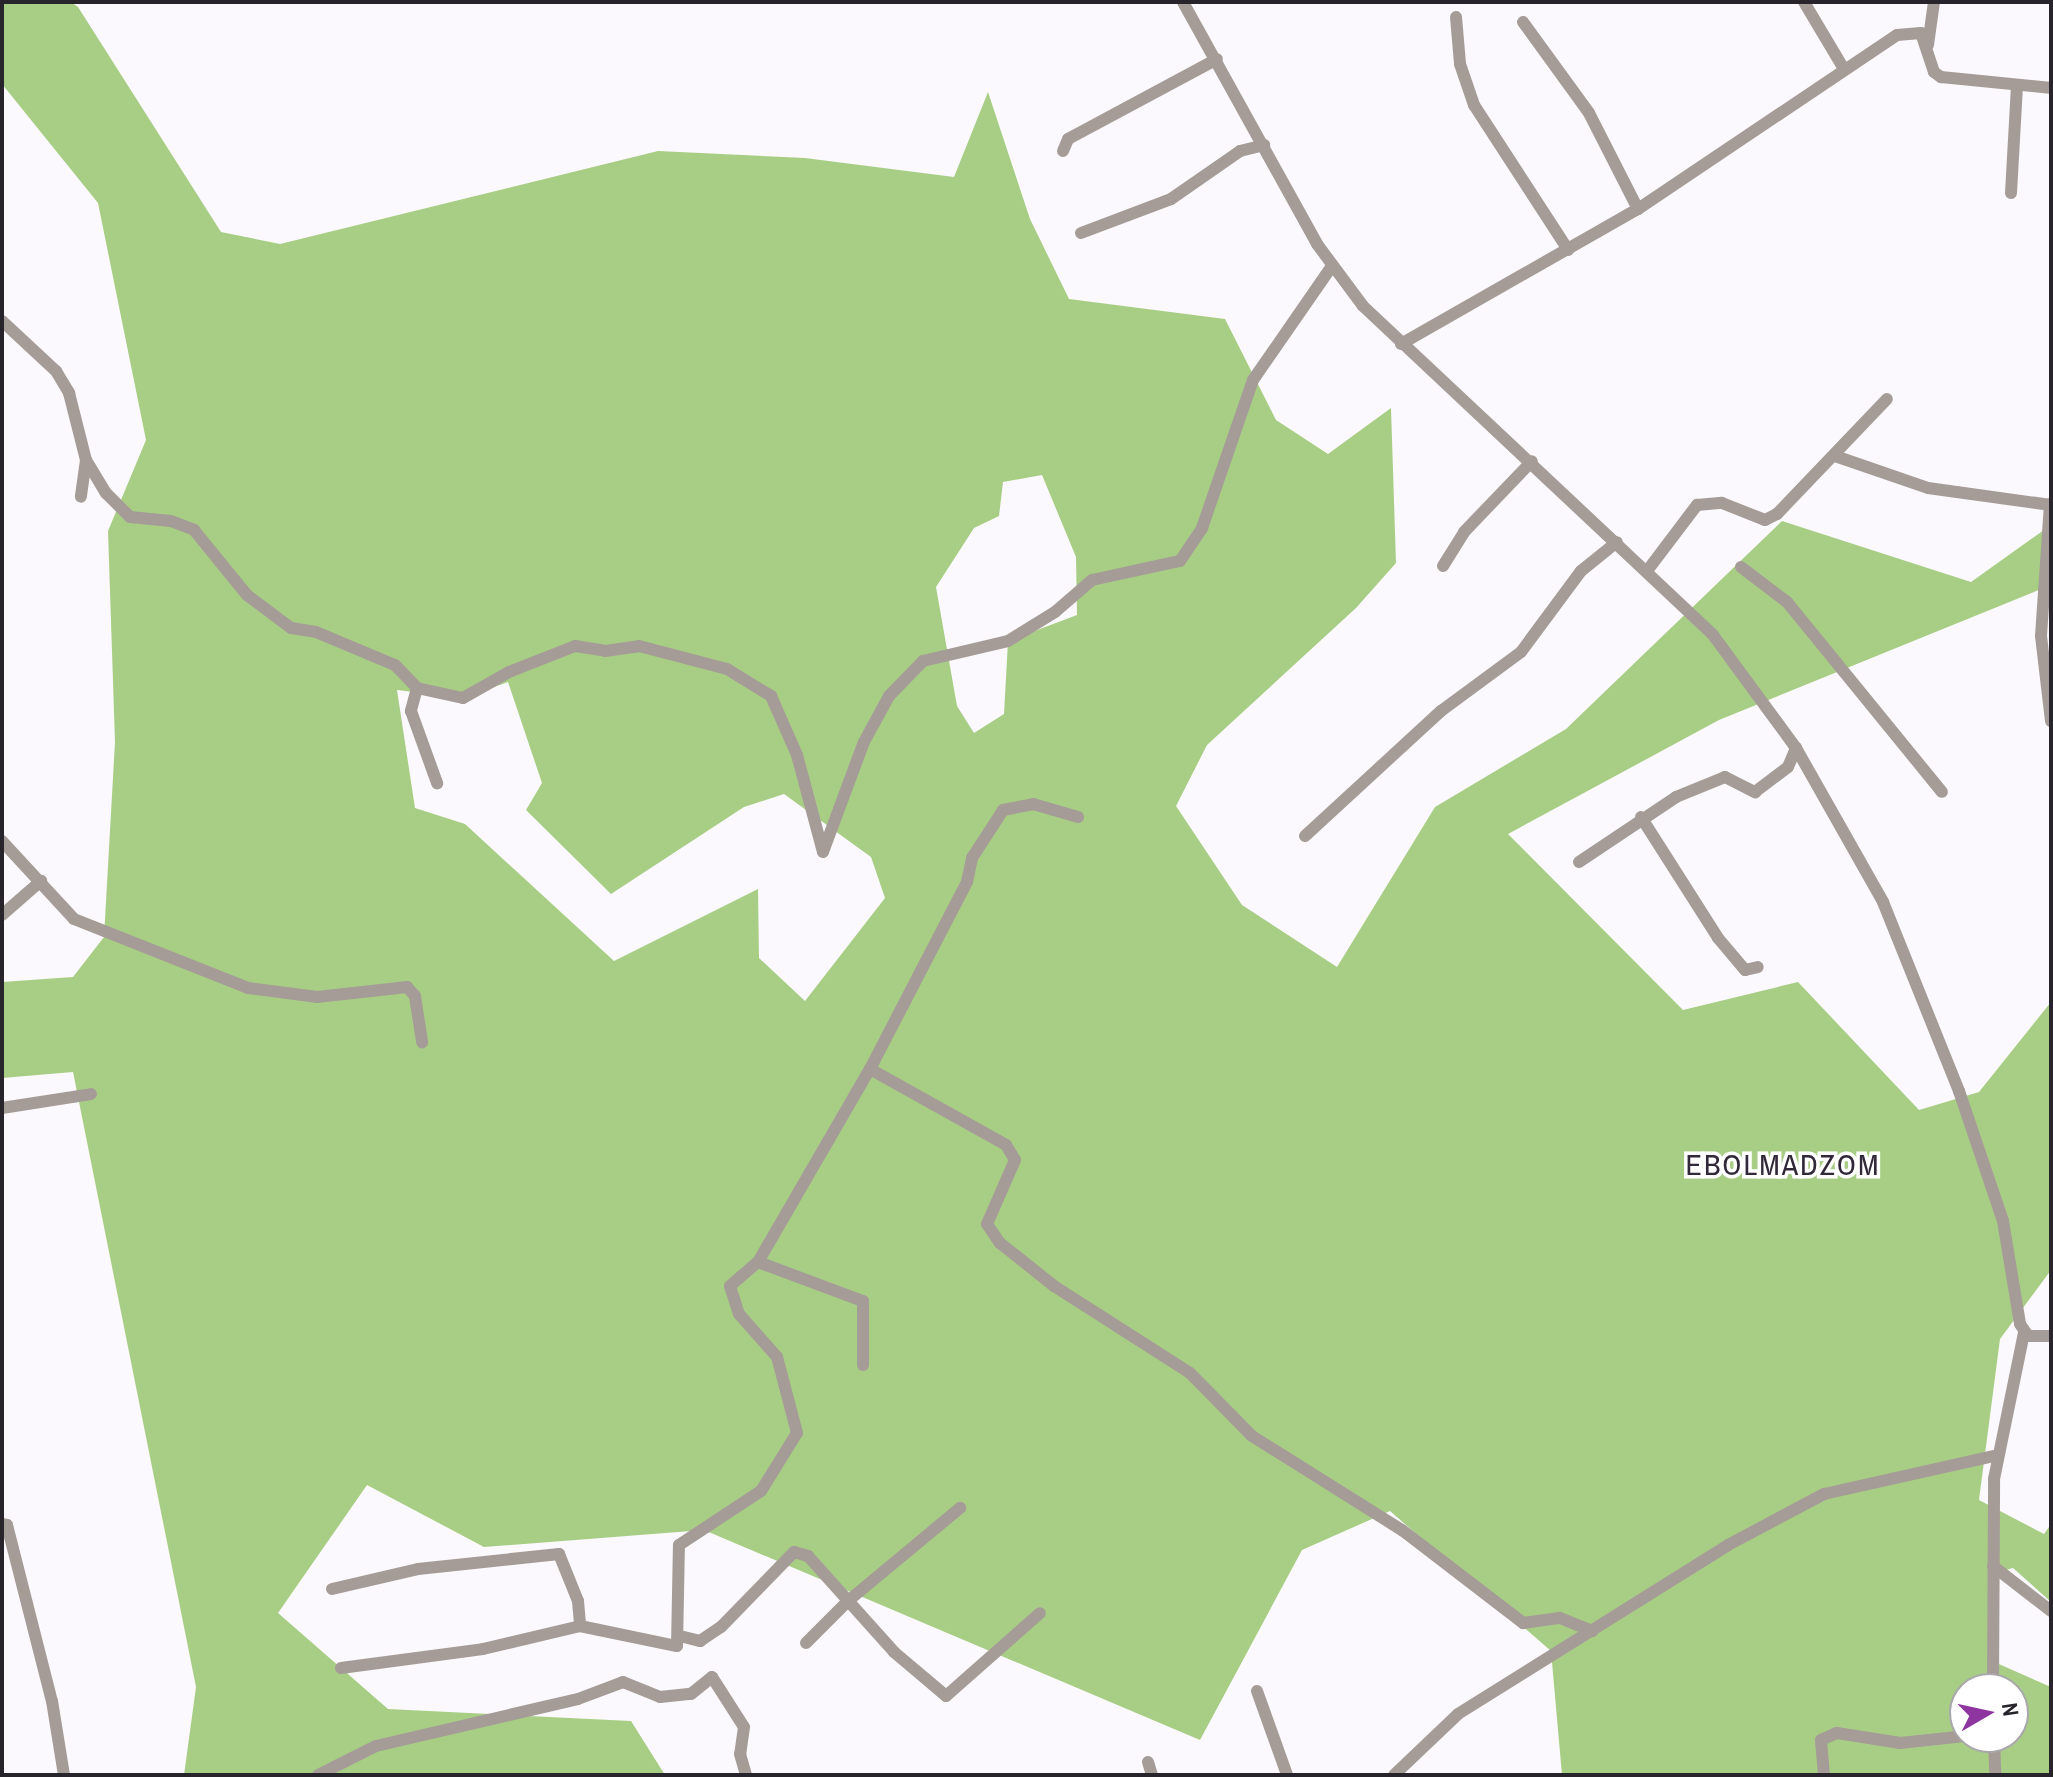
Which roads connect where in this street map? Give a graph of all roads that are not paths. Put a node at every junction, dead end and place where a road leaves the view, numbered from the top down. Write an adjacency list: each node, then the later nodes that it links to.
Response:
1 (1183, 2): 7 (street)
2 (1804, 2): 8 (street)
3 (1934, 2): 6 (street)
4 (1456, 17): 16 (street)
5 (1523, 22): 14 (street)
6 (1928, 45): 8 (street); 9 (street)
7 (1217, 59): 11 (street); 12 (street)
8 (1844, 69): 14 (street)
9 (2017, 85): 10 (street); 13 (street)
10 (2051, 88)
11 (1264, 145): 15 (street); 17 (street)
12 (1063, 151)
13 (2011, 193)
14 (1638, 209): 16 (street)
15 (1081, 233)
16 (1568, 250): 19 (street)
17 (1332, 266): 19 (street); 30 (street)
18 (2, 321): 22 (street)
19 (1401, 344): 23 (street)
20 (1887, 399): 21 (street)
21 (1835, 456): 25 (street); 29 (street)
22 (86, 460): 24 (street); 30 (street)
23 (1532, 461): 26 (street); 27 (street)
24 (81, 497)
25 (2050, 504): 31 (street)
26 (1617, 542): 29 (street); 37 (street)
27 (1443, 566)
28 (1741, 567): 34 (street)
29 (1647, 571): 32 (street)
30 (417, 688): 33 (street)
31 (2051, 721)
32 (1796, 748): 36 (street); 48 (street)
33 (437, 783)
34 (1942, 792)
35 (1078, 817): 44 (street)
36 (1641, 817): 39 (street); 42 (street)
37 (1305, 836)
38 (2, 841): 40 (street)
39 (1579, 862)
40 (41, 881): 41 (street); 43 (street)
41 (2, 915)
42 (1758, 967)
43 (422, 1042)
44 (870, 1069): 47 (street); 60 (street)
45 (91, 1094): 46 (street)
46 (2, 1108)
47 (758, 1262): 50 (street); 61 (street)
48 (2024, 1333): 49 (street); 51 (street)
49 (2051, 1336)
50 (863, 1365)
51 (1998, 1455): 54 (street); 60 (street)
52 (960, 1508): 56 (street)
53 (2, 1524): 68 (street)
54 (1993, 1566): 57 (street); 64 (street)
55 (332, 1589): 59 (street)
56 (848, 1601): 58 (street); 61 (street); 62 (street)
57 (2051, 1611)
58 (1040, 1613)
59 (580, 1626): 61 (street); 63 (street)
60 (1592, 1630): 72 (street)
61 (680, 1636)
62 (806, 1643)
63 (341, 1668)
64 (1993, 1673)
65 (1257, 1691): 71 (street)
66 (1949, 1738): 73 (street)
67 (1994, 1753): 74 (street)
68 (64, 1775)
69 (318, 1775): 70 (street)
70 (746, 1775)
71 (1287, 1775)
72 (1394, 1775)
73 (1824, 1775)
74 (1995, 1775)

